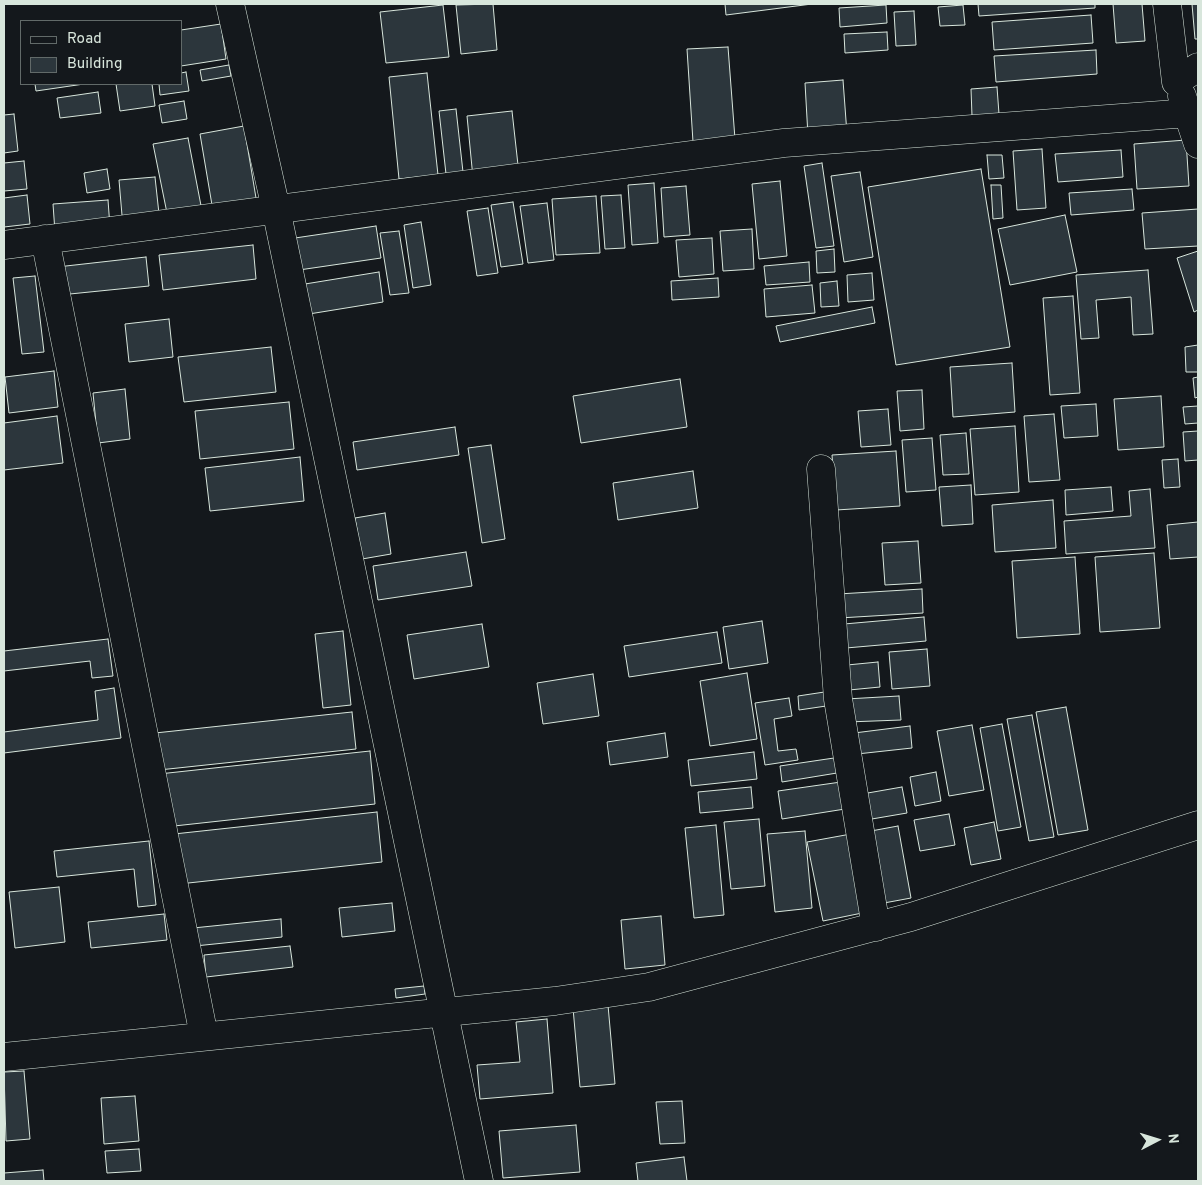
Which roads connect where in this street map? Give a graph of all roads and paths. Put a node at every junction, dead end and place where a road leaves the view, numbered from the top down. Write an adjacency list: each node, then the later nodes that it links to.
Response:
1 (230, 4): 7 (street)
2 (1167, 4): 4 (street)
3 (1198, 67): 4 (street)
4 (1176, 82): 5 (street)
5 (1190, 113): 6 (street); 7 (street)
6 (1198, 144)
7 (276, 209): 8 (street); 13 (street)
8 (44, 240): 9 (street); 14 (street)
9 (4, 245)
10 (821, 469): 12 (street)
11 (1198, 825): 12 (street)
12 (876, 927): 13 (street)
13 (445, 1012): 14 (street); 16 (street)
14 (204, 1036): 15 (street)
15 (4, 1057)
16 (479, 1181)

